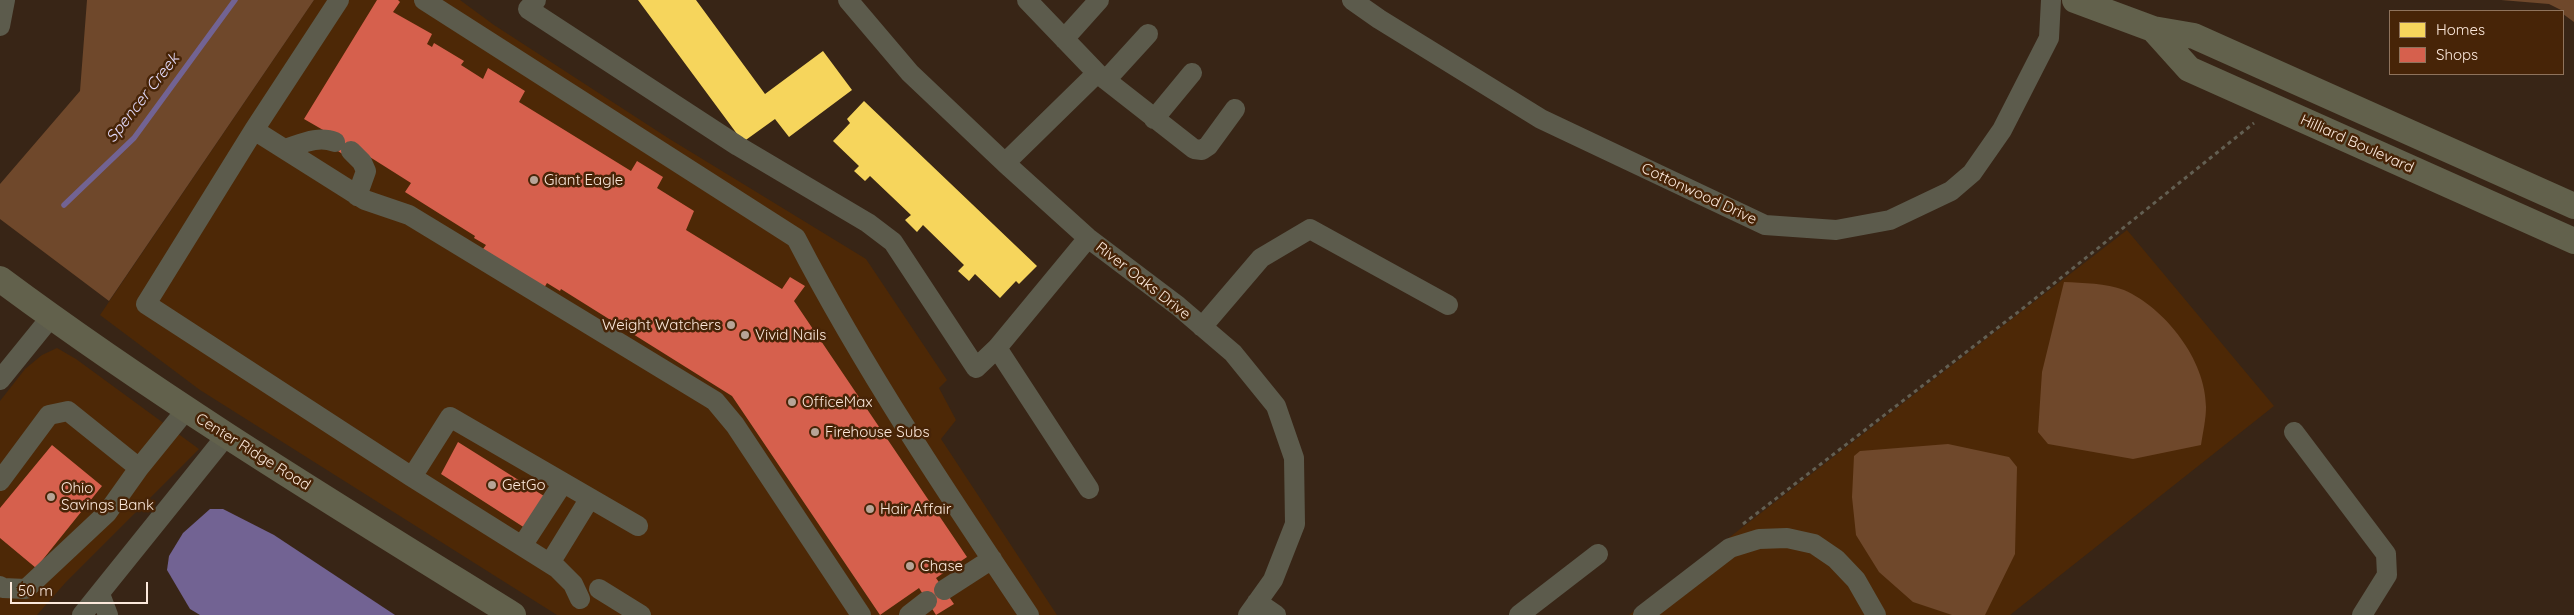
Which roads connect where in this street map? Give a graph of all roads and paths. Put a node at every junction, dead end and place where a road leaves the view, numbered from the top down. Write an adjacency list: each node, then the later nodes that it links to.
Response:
1 (5, 0): 11 (street)
2 (338, 0): 20 (street)
3 (424, 0): 46 (street)
4 (536, 0): 31 (street)
5 (848, 0): 22 (street, River Oaks Drive)
6 (1027, 0): 14 (street)
7 (1099, 0): 14 (street)
8 (1352, 0): 9 (street, Cottonwood Drive)
9 (2051, 0)
10 (2075, 0): 12 (main road, Hilliard Boulevard)
11 (0, 26)
12 (2153, 29): 24 (main road, Hilliard Boulevard); 26 (main road, Hilliard Boulevard)
13 (1148, 34): 16 (street)
14 (1064, 39): 16 (street)
15 (1192, 72): 18 (street)
16 (1102, 76): 18 (street); 22 (street)
17 (1236, 109): 18 (street)
18 (1154, 118)
19 (2254, 123): 42 (path)
20 (254, 130): 21 (street); 37 (street)
21 (285, 150): 23 (street); 23 (street)
22 (1005, 163): 25 (street, River Oaks Drive)
23 (357, 196): 59 (street)
24 (2574, 206)
25 (1088, 238): 30 (street, River Oaks Drive); 31 (street)
26 (2574, 241)
27 (0, 279): 29 (main road, Center Ridge Road)
28 (1448, 305): 30 (street)
29 (51, 317): 32 (street); 33 (main road, Center Ridge Road)
30 (1202, 327): 54 (street, River Oaks Drive)
31 (997, 348): 40 (street)
32 (0, 380)
33 (186, 410): 35 (main road, Center Ridge Road); 36 (street)
34 (2294, 432): 66 (street)
35 (226, 436): 51 (street); 57 (main road, Center Ridge Road)
36 (139, 468): 38 (street); 48 (street)
37 (412, 477): 39 (street); 44 (street)
38 (0, 481)
39 (563, 483): 41 (street); 44 (street)
40 (1089, 489)
41 (590, 498): 43 (street); 47 (street)
42 (1742, 524)
43 (638, 526)
44 (522, 546): 47 (street)
45 (1598, 554): 63 (street)
46 (992, 559): 50 (street); 61 (street)
47 (550, 563): 52 (street)
48 (0, 586)
49 (599, 589): 58 (street)
50 (944, 590)
51 (100, 594): 55 (street); 56 (street)
52 (580, 598)
53 (927, 602): 60 (street)
54 (1253, 609): 62 (street)
55 (82, 615)
56 (108, 615)
57 (513, 615)
58 (641, 615)
59 (861, 615)
60 (909, 615)
61 (1029, 615)
62 (1276, 615)
63 (1519, 615)
64 (1643, 615): 65 (street)
65 (1876, 615)
66 (2362, 615)

